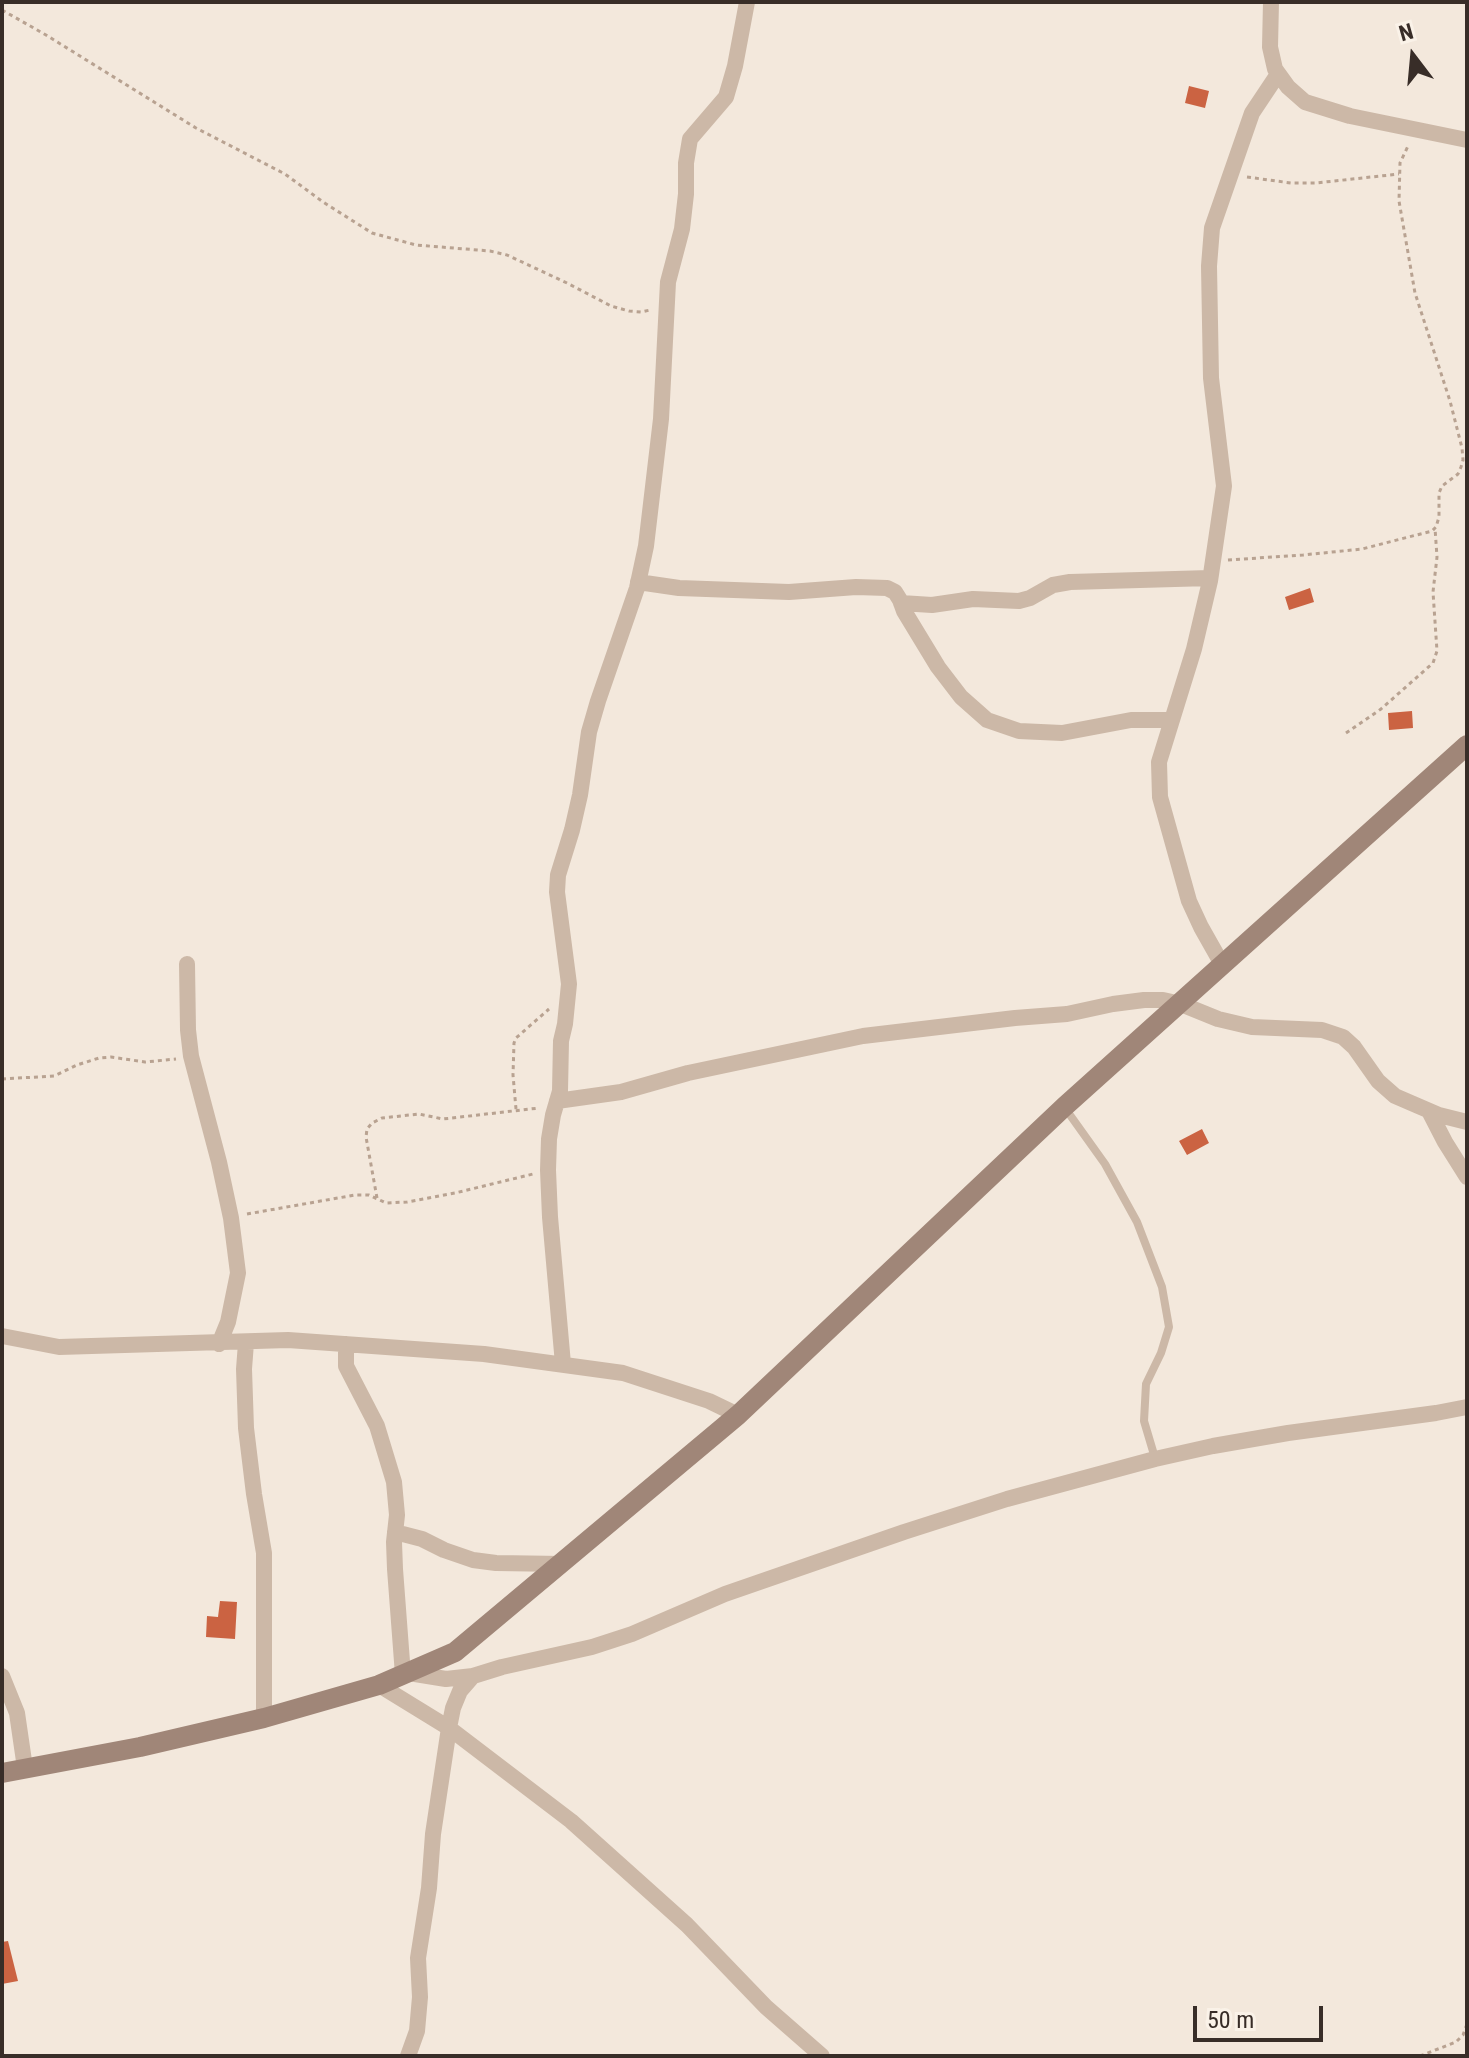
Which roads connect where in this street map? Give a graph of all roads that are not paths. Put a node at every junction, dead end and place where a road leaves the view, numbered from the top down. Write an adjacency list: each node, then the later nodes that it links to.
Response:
1 (747, 2): 6 (street)
2 (1271, 2): 3 (street)
3 (1278, 74): 4 (street); 5 (street)
4 (1467, 140)
5 (1211, 570): 7 (street); 8 (street)
6 (638, 582): 7 (street); 13 (street)
7 (901, 603): 8 (street)
8 (1171, 720): 11 (street)
9 (1467, 745): 11 (street)
10 (187, 964): 20 (street)
11 (1223, 966): 12 (street)
12 (1181, 1004): 13 (street); 14 (street); 15 (street)
13 (556, 1105): 22 (street)
14 (1064, 1107): 24 (street); 25 (lane)
15 (1429, 1111): 16 (street); 17 (street)
16 (1467, 1122)
17 (1467, 1177)
18 (2, 1336): 20 (street)
19 (246, 1343): 20 (street); 21 (street); 32 (street)
20 (219, 1344)
21 (346, 1344): 22 (street); 26 (street)
22 (563, 1364): 24 (street)
23 (1467, 1407): 25 (street)
24 (738, 1415): 27 (street)
25 (1155, 1459): 30 (street)
26 (395, 1532): 27 (street); 28 (street)
27 (562, 1564): 28 (street)
28 (406, 1674): 30 (street); 31 (street)
29 (2, 1676): 34 (street)
30 (473, 1676): 33 (street)
31 (379, 1685): 32 (street); 33 (street)
32 (264, 1718): 34 (street)
33 (449, 1728): 36 (street); 37 (street)
34 (25, 1768): 35 (street)
35 (2, 1773)
36 (408, 2056)
37 (822, 2056)

